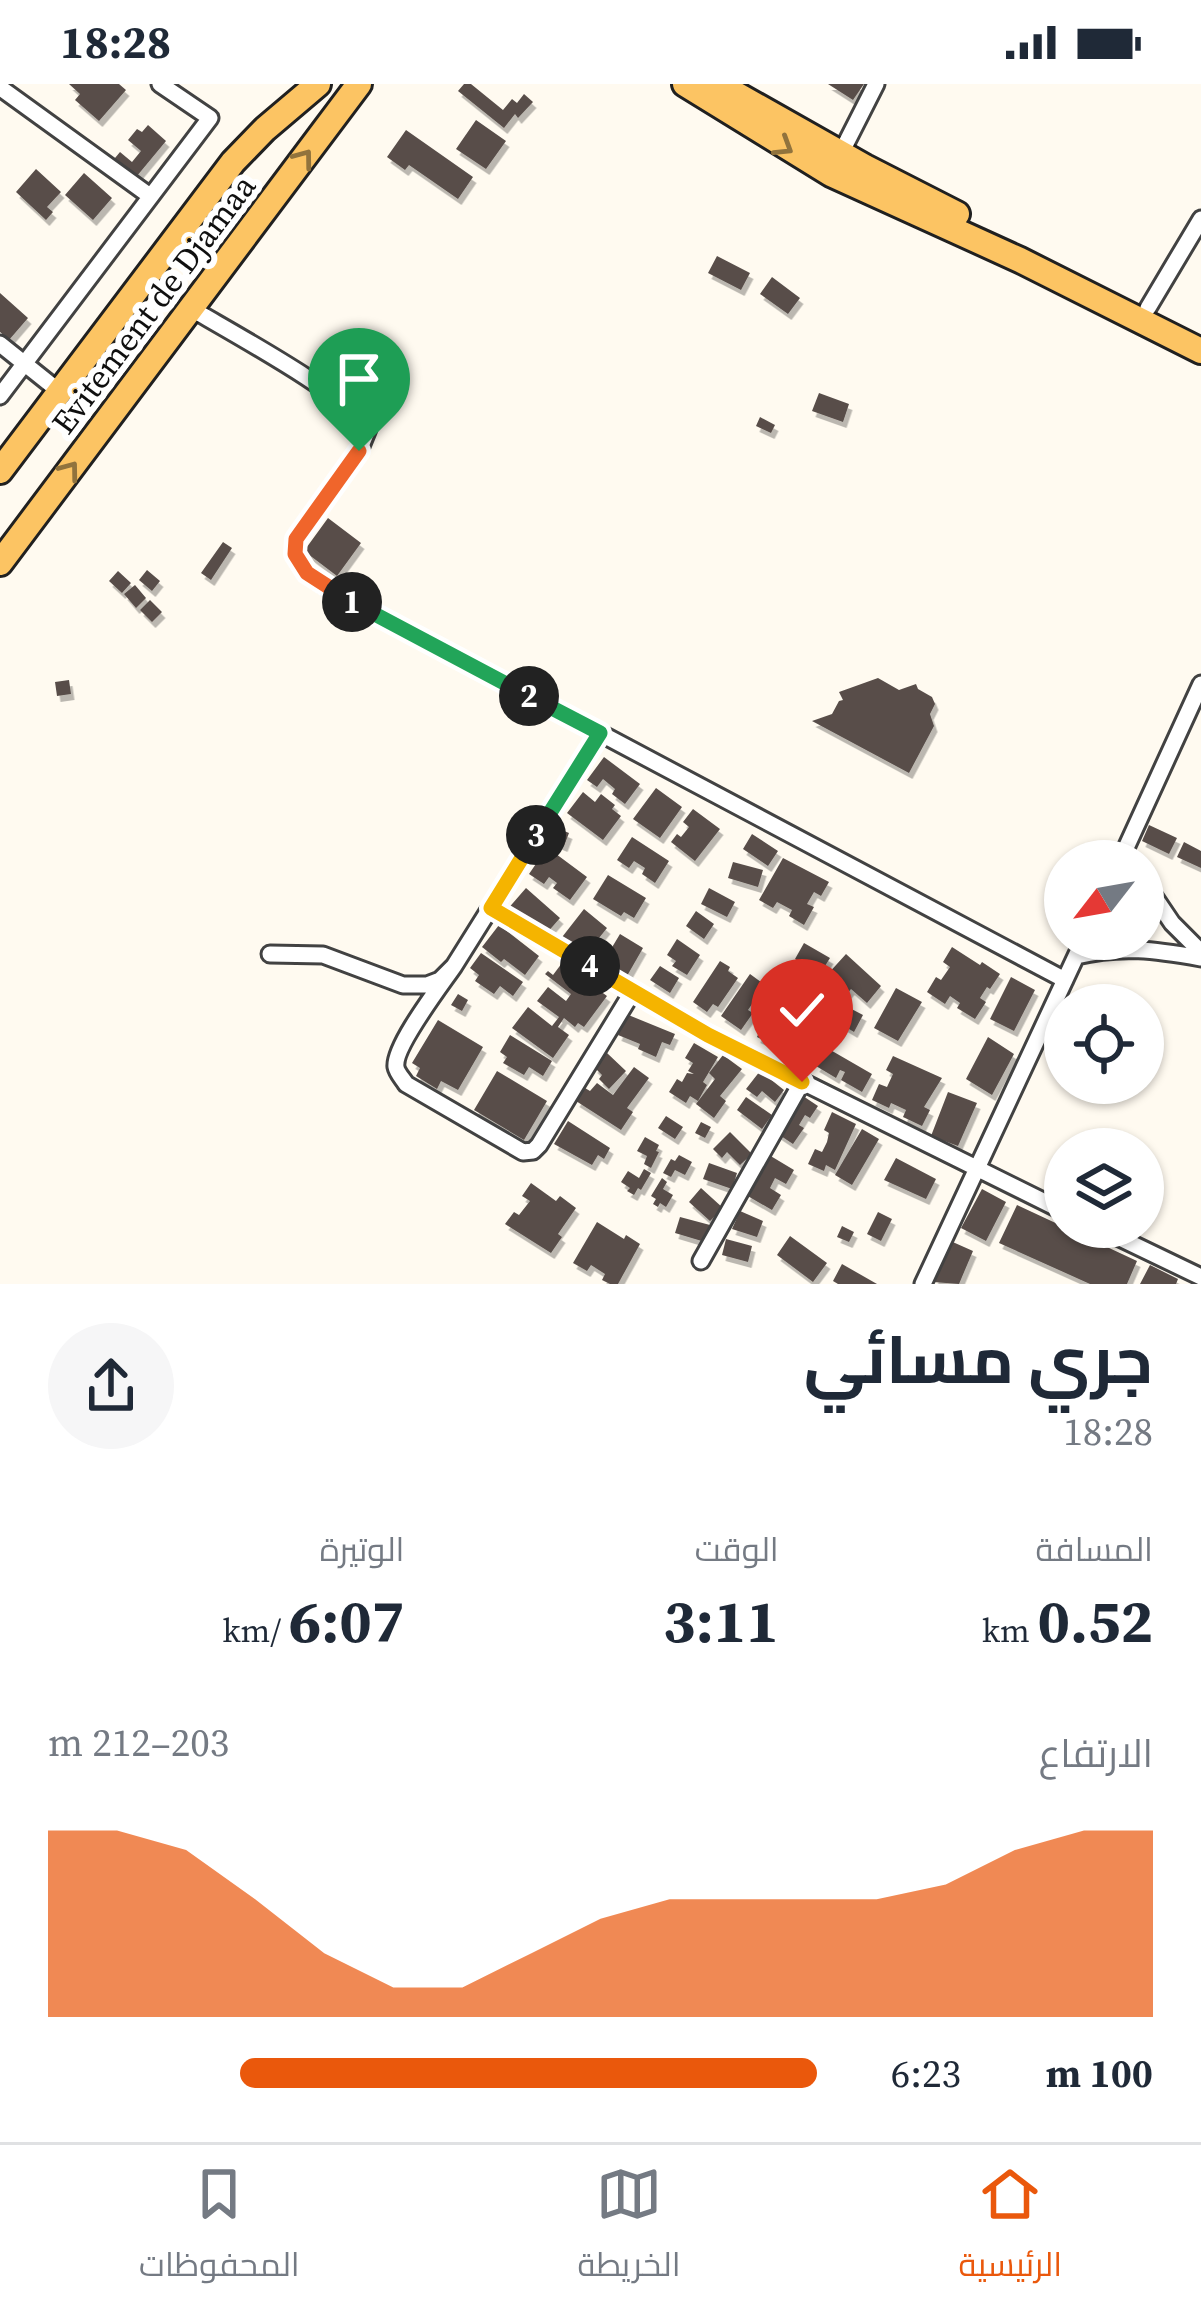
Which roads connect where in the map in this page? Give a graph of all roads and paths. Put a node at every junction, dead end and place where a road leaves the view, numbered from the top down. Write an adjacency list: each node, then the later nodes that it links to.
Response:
1 (160, 84): 9 (street)
2 (318, 84): 17 (main road, Evitement de Djamaa)
3 (359, 84): 12 (main road, Evitement de Djamaa, one-way to 3)
4 (685, 84): 8 (main road, one-way to 8)
5 (718, 84): 8 (main road)
6 (876, 84): 8 (street)
7 (3, 88): 9 (street)
8 (836, 164): 11 (main road); 15 (main road)
9 (150, 196): 16 (street)
10 (1201, 219): 11 (street)
11 (1148, 308): 13 (main road)
12 (192, 309): 20 (main road, Evitement de Djamaa, one-way to 12); 22 (street)
13 (1201, 335)
14 (0, 344): 16 (street)
15 (1201, 351)
16 (25, 363): 17 (street); 18 (street)
17 (59, 392): 19 (main road, Evitement de Djamaa)
18 (0, 396)
19 (0, 471)
20 (0, 563)
21 (1201, 684): 23 (street)
22 (600, 733): 24 (street); 31 (street)
23 (1133, 840)
24 (491, 908): 30 (street); 32 (street)
25 (1164, 911): 28 (street)
26 (1164, 950): 28 (street)
27 (270, 954): 30 (street)
28 (1201, 955)
29 (1074, 960): 31 (street)
30 (454, 965): 32 (street)
31 (1065, 980): 34 (street)
32 (633, 991): 33 (street)
33 (802, 1082): 34 (street); 37 (street)
34 (976, 1170): 35 (street); 39 (street)
35 (1044, 1202)
36 (1138, 1248): 38 (street)
37 (701, 1261)
38 (1199, 1279)
39 (923, 1284)

